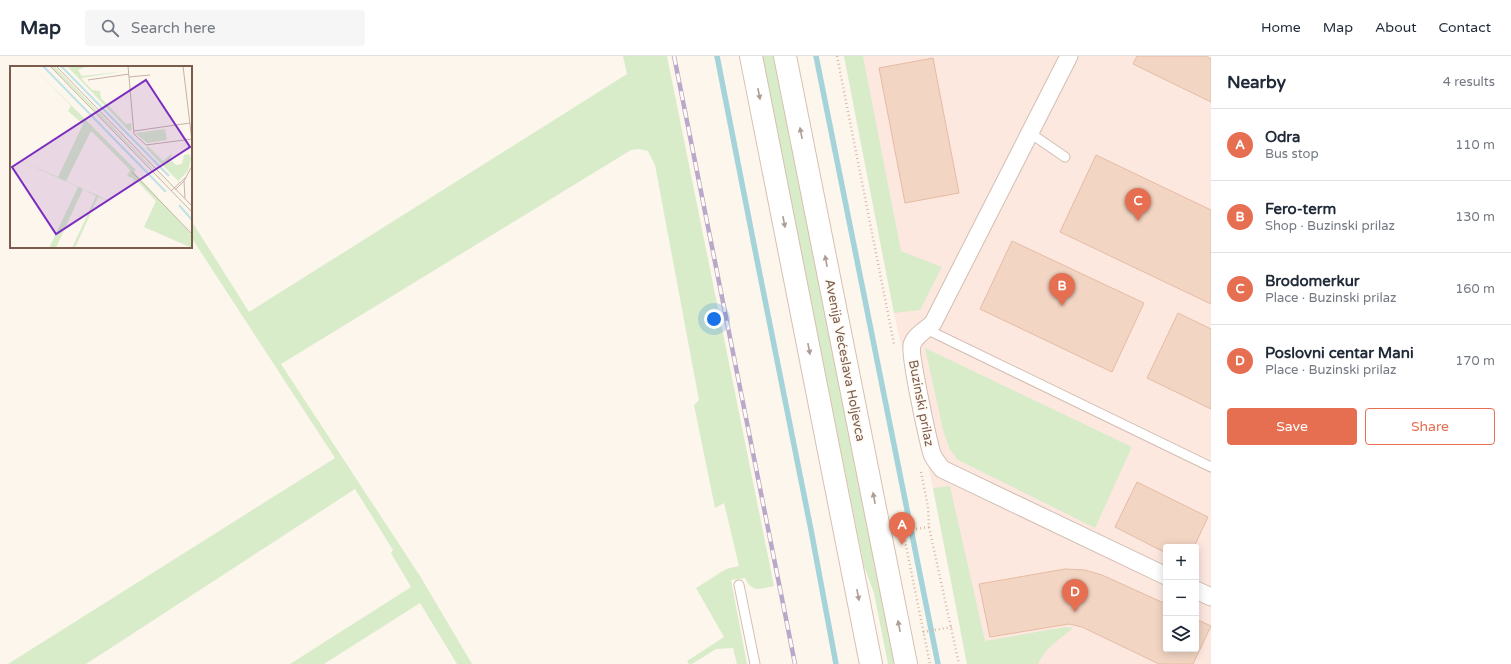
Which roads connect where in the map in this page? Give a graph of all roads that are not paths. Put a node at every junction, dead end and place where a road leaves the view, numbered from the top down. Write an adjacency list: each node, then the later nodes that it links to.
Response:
1 (751, 56): 13 (main road, one-way to 13)
2 (785, 56): 14 (main road, Avenija Većeslava Holjevca, one-way to 2)
3 (1069, 56): 4 (street, Buzinski prilaz)
4 (1030, 133): 5 (lane); 6 (street, Buzinski prilaz)
5 (1065, 157)
6 (926, 329): 7 (lane); 8 (street, Buzinski prilaz)
7 (1211, 467)
8 (1163, 575)
9 (739, 585): 12 (lane)
10 (1199, 591): 11 (street)
11 (1211, 596)
12 (755, 664)
13 (871, 664)
14 (906, 664)

